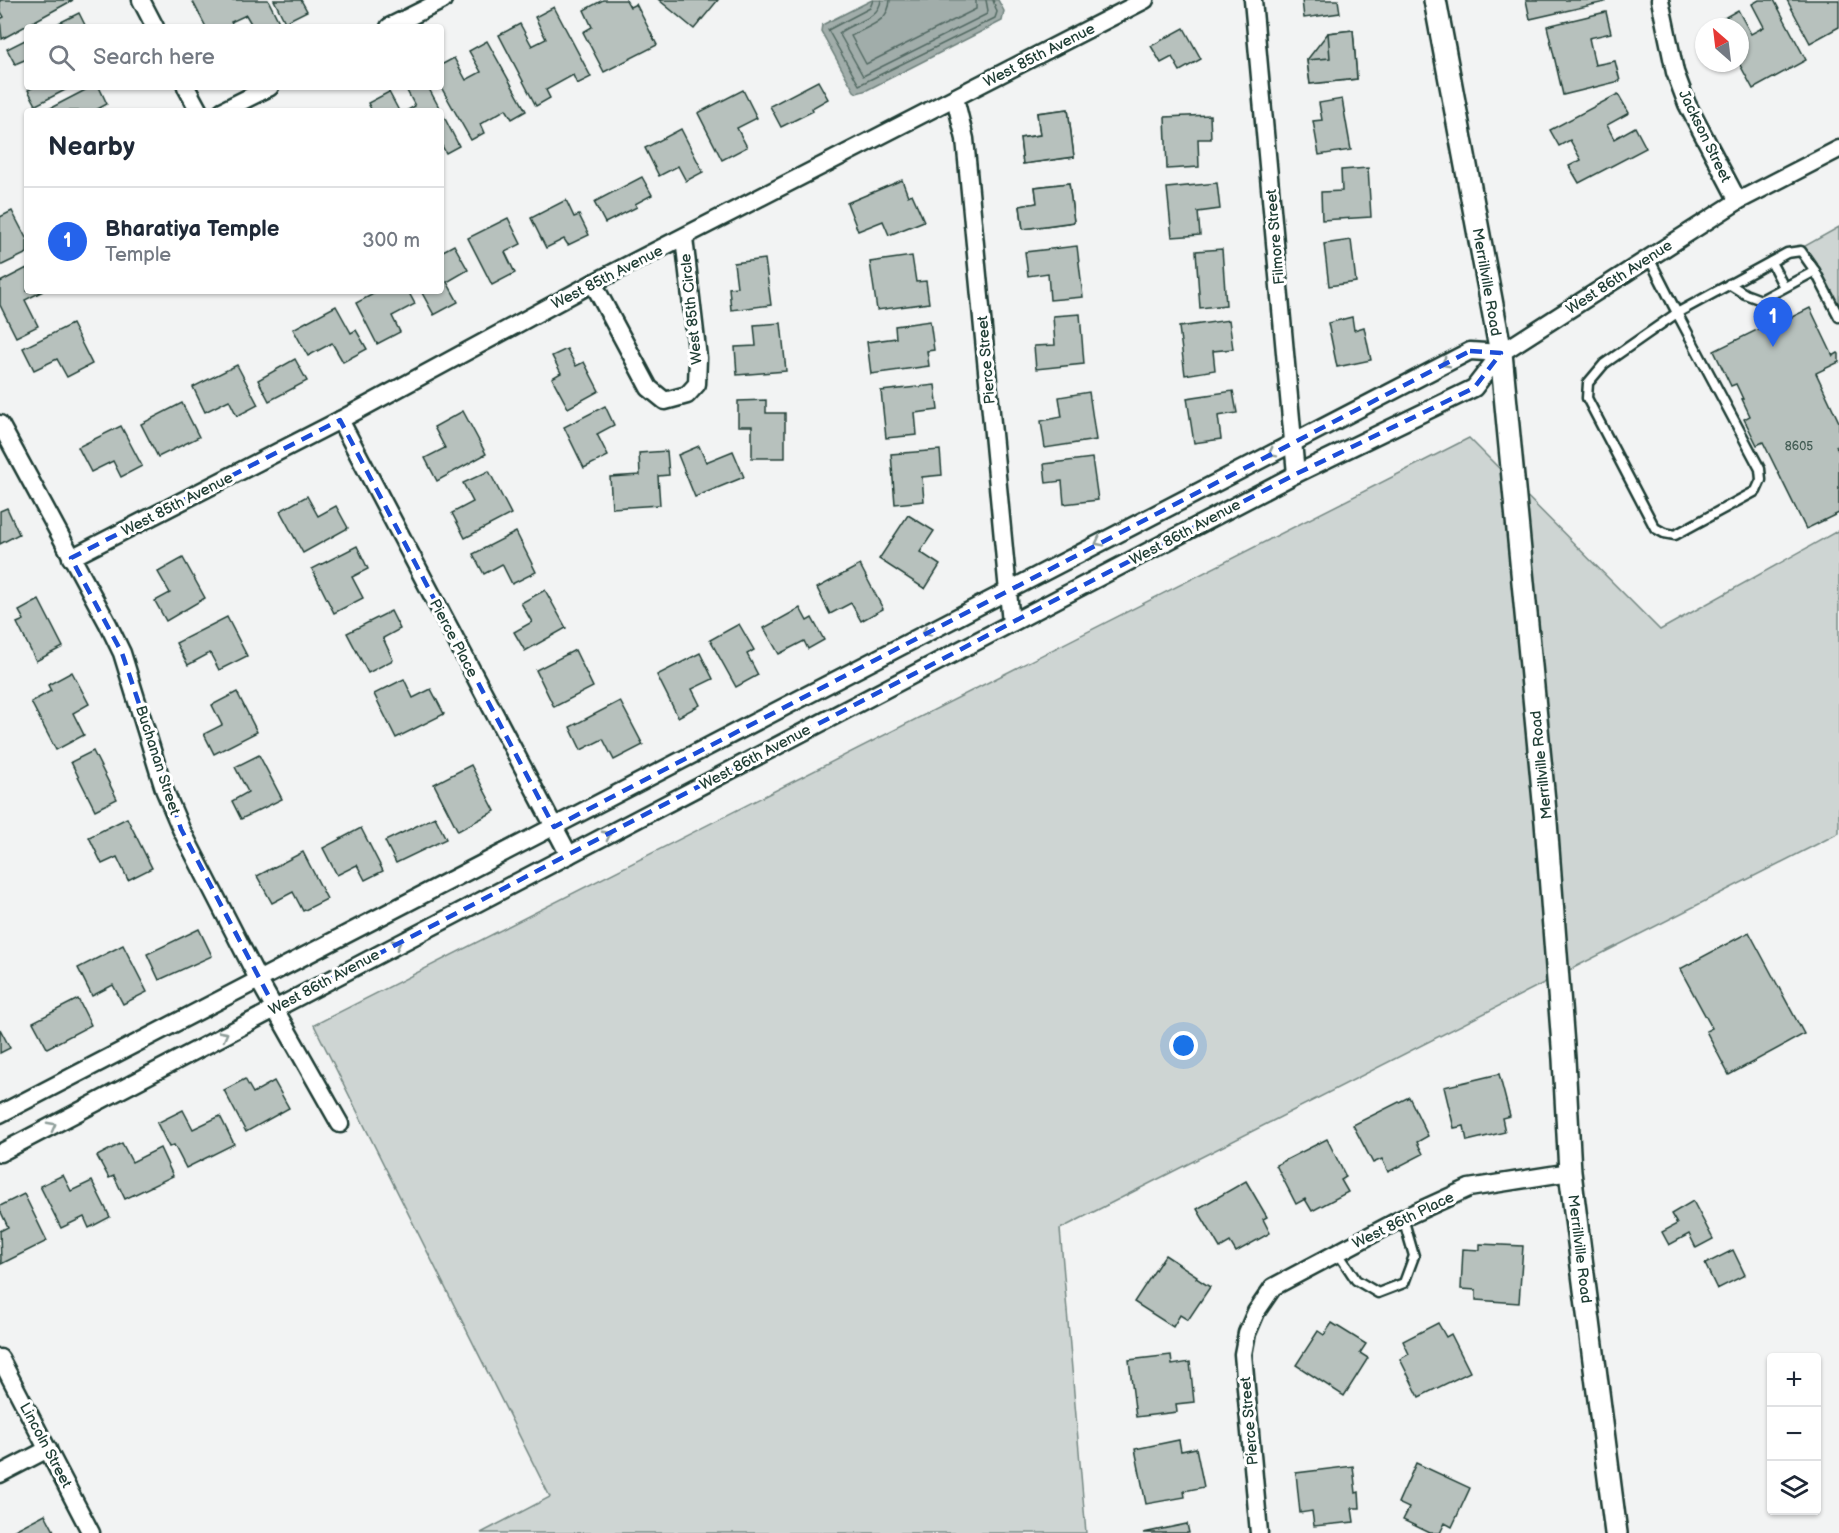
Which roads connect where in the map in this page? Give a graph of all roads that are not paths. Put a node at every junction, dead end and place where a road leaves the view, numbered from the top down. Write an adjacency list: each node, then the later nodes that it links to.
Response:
1 (141, 0): 7 (street)
2 (443, 0): 8 (street)
3 (1145, 0): 11 (street, West 85th Avenue)
4 (1253, 0): 28 (street, Filmore Street)
5 (1435, 0): 25 (street, Merrillville Road)
6 (1660, 0): 15 (street, Jackson Street)
7 (153, 24)
8 (395, 24)
9 (188, 90): 12 (street)
10 (264, 90): 13 (street)
11 (955, 98): 16 (street, West 85th Avenue); 31 (street, Pierce Street)
12 (197, 108)
13 (228, 108)
14 (1839, 149): 15 (street, West 86th Avenue)
15 (1738, 201): 17 (street, West 86th Avenue)
16 (684, 238): 20 (street, West 85th Avenue); 20 (street, West 85th Circle)
17 (1649, 258): 23 (lane); 25 (street, West 86th Avenue)
18 (1771, 262): 19 (lane); 21 (lane); 22 (lane)
19 (1815, 271): 22 (lane); 24 (lane)
20 (593, 283): 26 (street, West 85th Avenue)
21 (1729, 284): 22 (lane); 23 (lane)
22 (1784, 287)
23 (1677, 313): 23 (lane)
24 (1839, 317)
25 (1501, 353): 28 (street, West 86th Avenue, one-way to 28); 29 (street, West 86th Avenue); 40 (street, Merrillville Road)
26 (340, 420): 30 (street, West 85th Avenue); 33 (street, Pierce Place)
27 (1, 429): 30 (street, Buchanan Street)
28 (1294, 441): 29 (street, Filmore Street); 31 (street, West 86th Avenue, one-way to 31)
29 (1296, 474): 32 (street, West 86th Avenue)
30 (71, 558): 35 (street, Buchanan Street)
31 (1008, 589): 32 (street, Pierce Street); 33 (street, West 86th Avenue, one-way to 33)
32 (1011, 623): 34 (street, West 86th Avenue, one-way to 32)
33 (554, 826): 34 (street, Pierce Place); 35 (street, West 86th Avenue)
34 (569, 855): 36 (street, West 86th Avenue, one-way to 34)
35 (259, 981): 36 (street, Buchanan Street); 37 (street, West 86th Avenue)
36 (275, 1008): 38 (street, Buchanan Street); 39 (street, West 86th Avenue, one-way to 36)
37 (0, 1114)
38 (340, 1124)
39 (0, 1153)
40 (1570, 1172): 41 (street, West 86th Place); 49 (street, Merrillville Road)
41 (1403, 1218): 42 (street, West 86th Place); 42 (lane)
42 (1338, 1253): 43 (street, West 86th Place)
43 (1256, 1312): 48 (street, Pierce Street)
44 (0, 1358): 45 (street, Lincoln Street)
45 (48, 1449): 46 (street); 47 (street, Lincoln Street)
46 (0, 1474)
47 (91, 1533)
48 (1259, 1533)
49 (1616, 1533)

